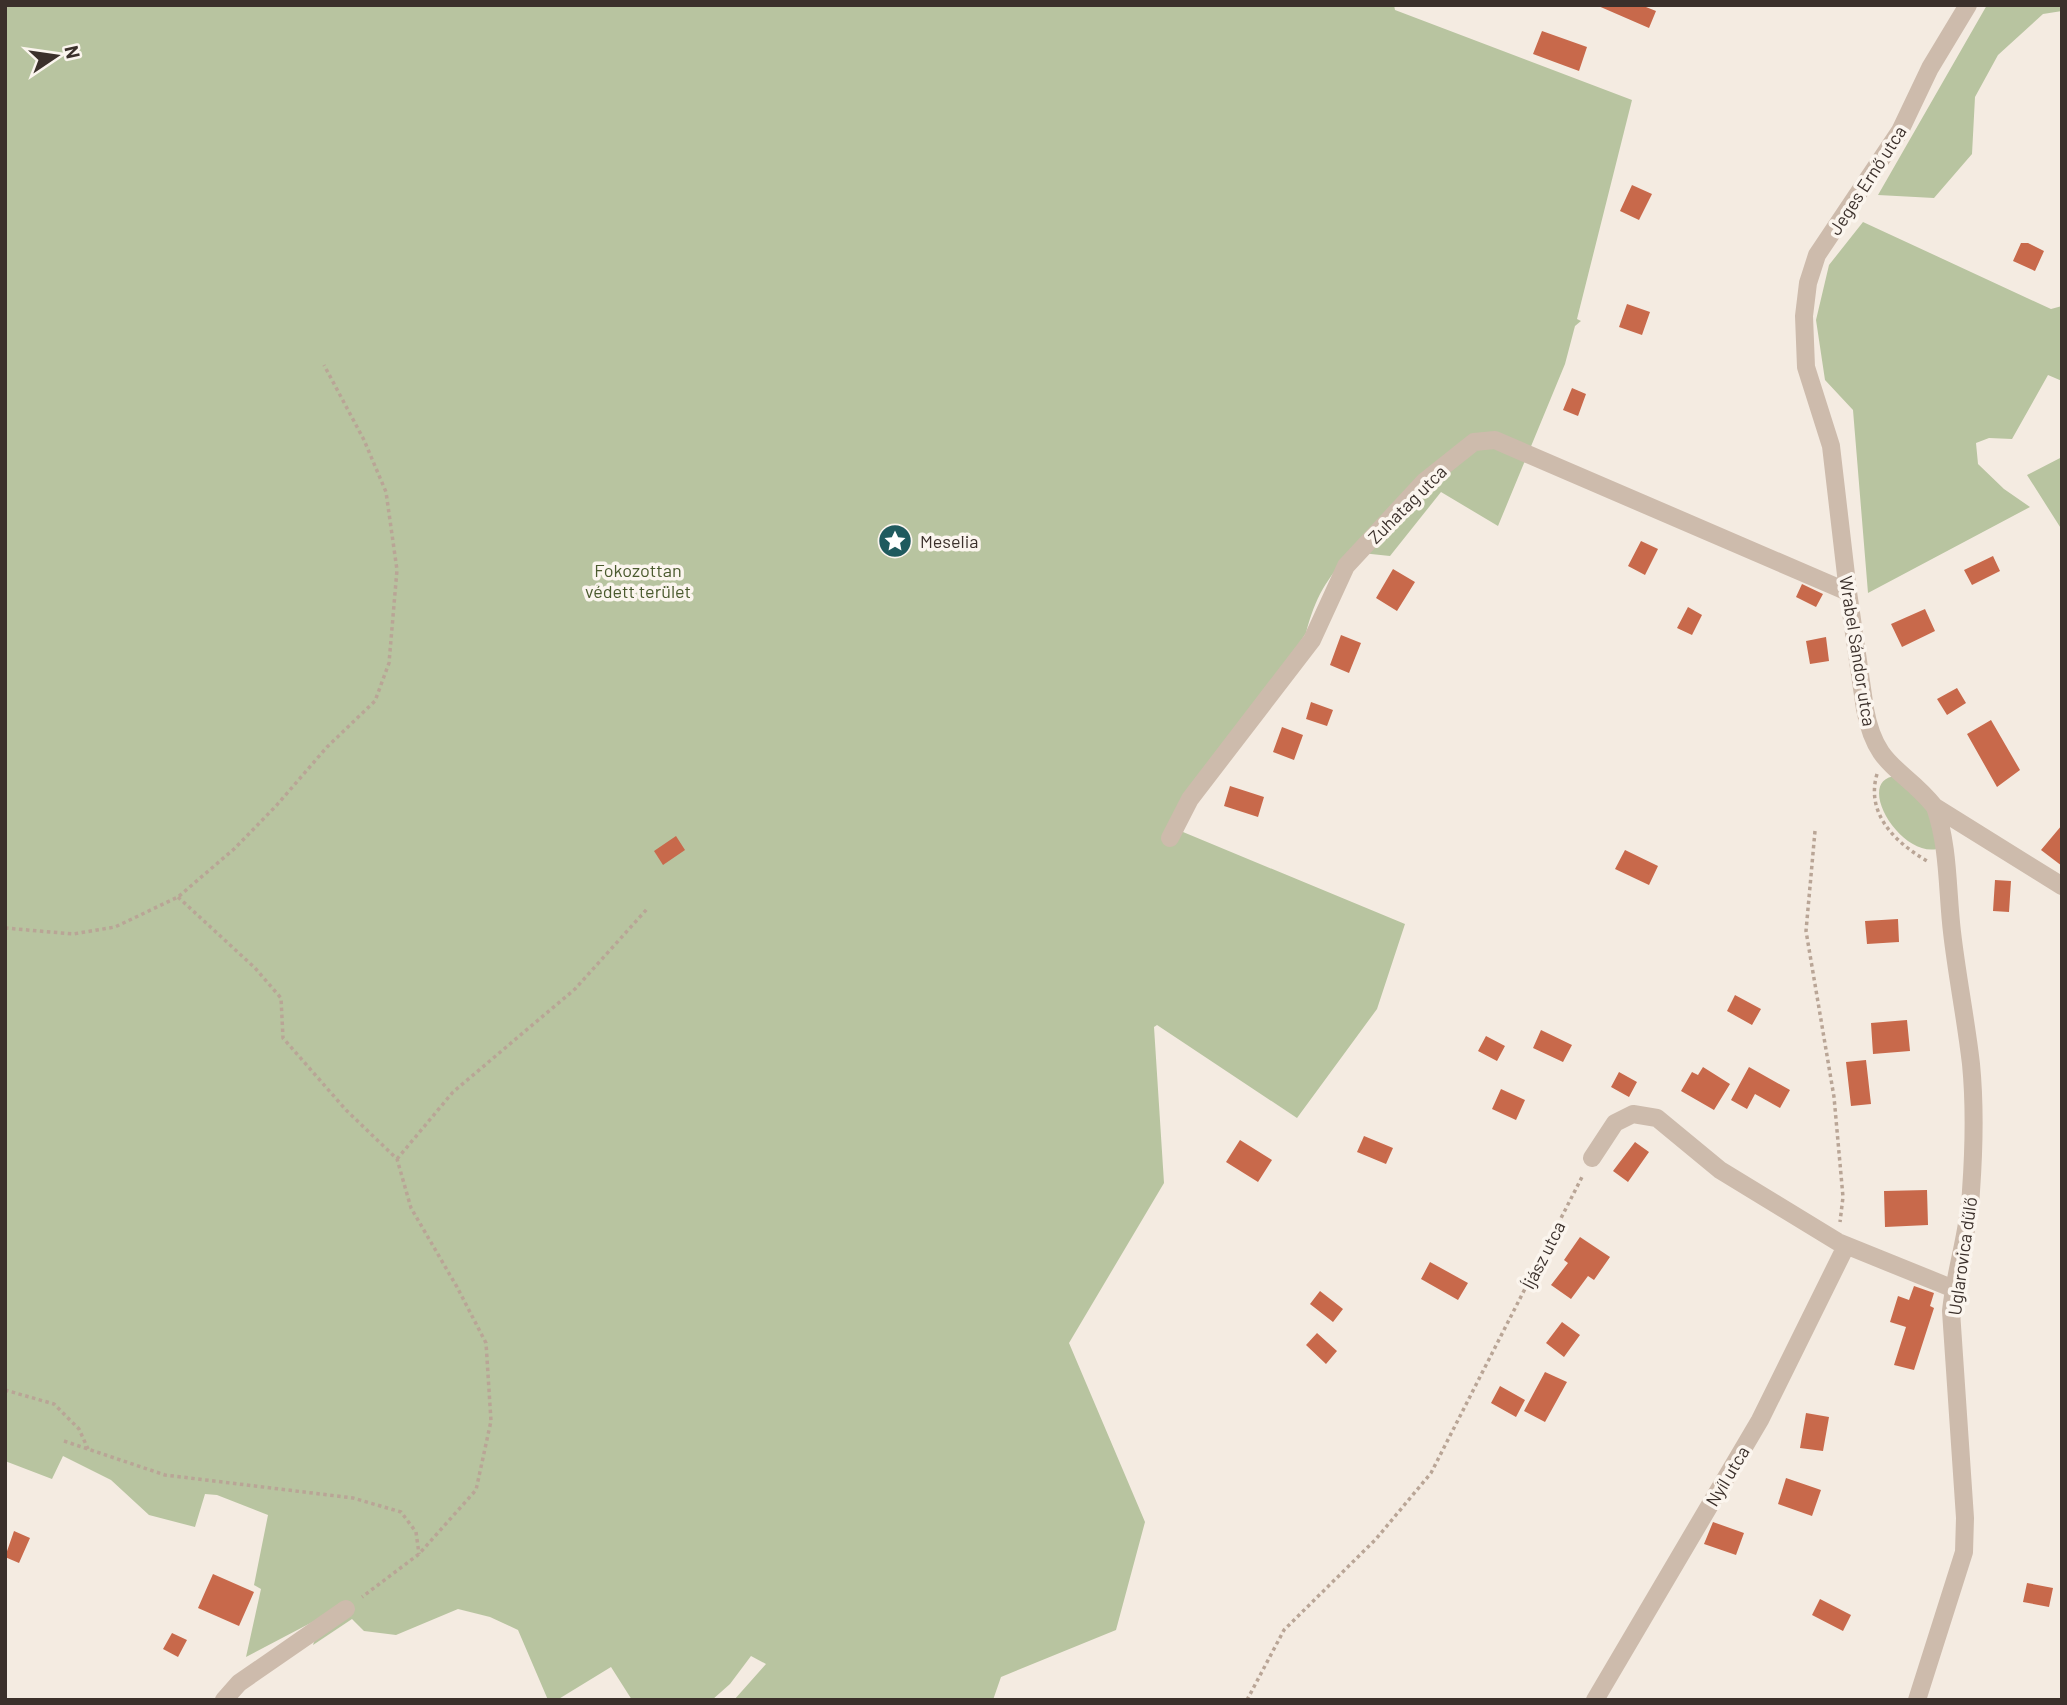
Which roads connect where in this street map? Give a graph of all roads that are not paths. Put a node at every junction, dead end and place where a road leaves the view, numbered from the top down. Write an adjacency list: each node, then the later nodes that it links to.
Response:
1 (1968, 5): 2 (street, Jeges Ernő utca)
2 (1806, 367): 3 (street, Wrabel Sándor utca)
3 (1848, 592): 4 (street, Wrabel Sándor utca); 5 (street, Zuhatag utca)
4 (1935, 807): 6 (street, Wrabel Sándor utca); 9 (street, Uglarovica dűlő)
5 (1170, 838)
6 (2062, 886)
7 (1592, 1158): 8 (street)
8 (1842, 1244): 9 (street); 12 (street, Nyíl utca)
9 (1954, 1289): 13 (street, Uglarovica dűlő)
10 (346, 1609): 11 (street)
11 (224, 1700)
12 (1595, 1700)
13 (1917, 1700)

